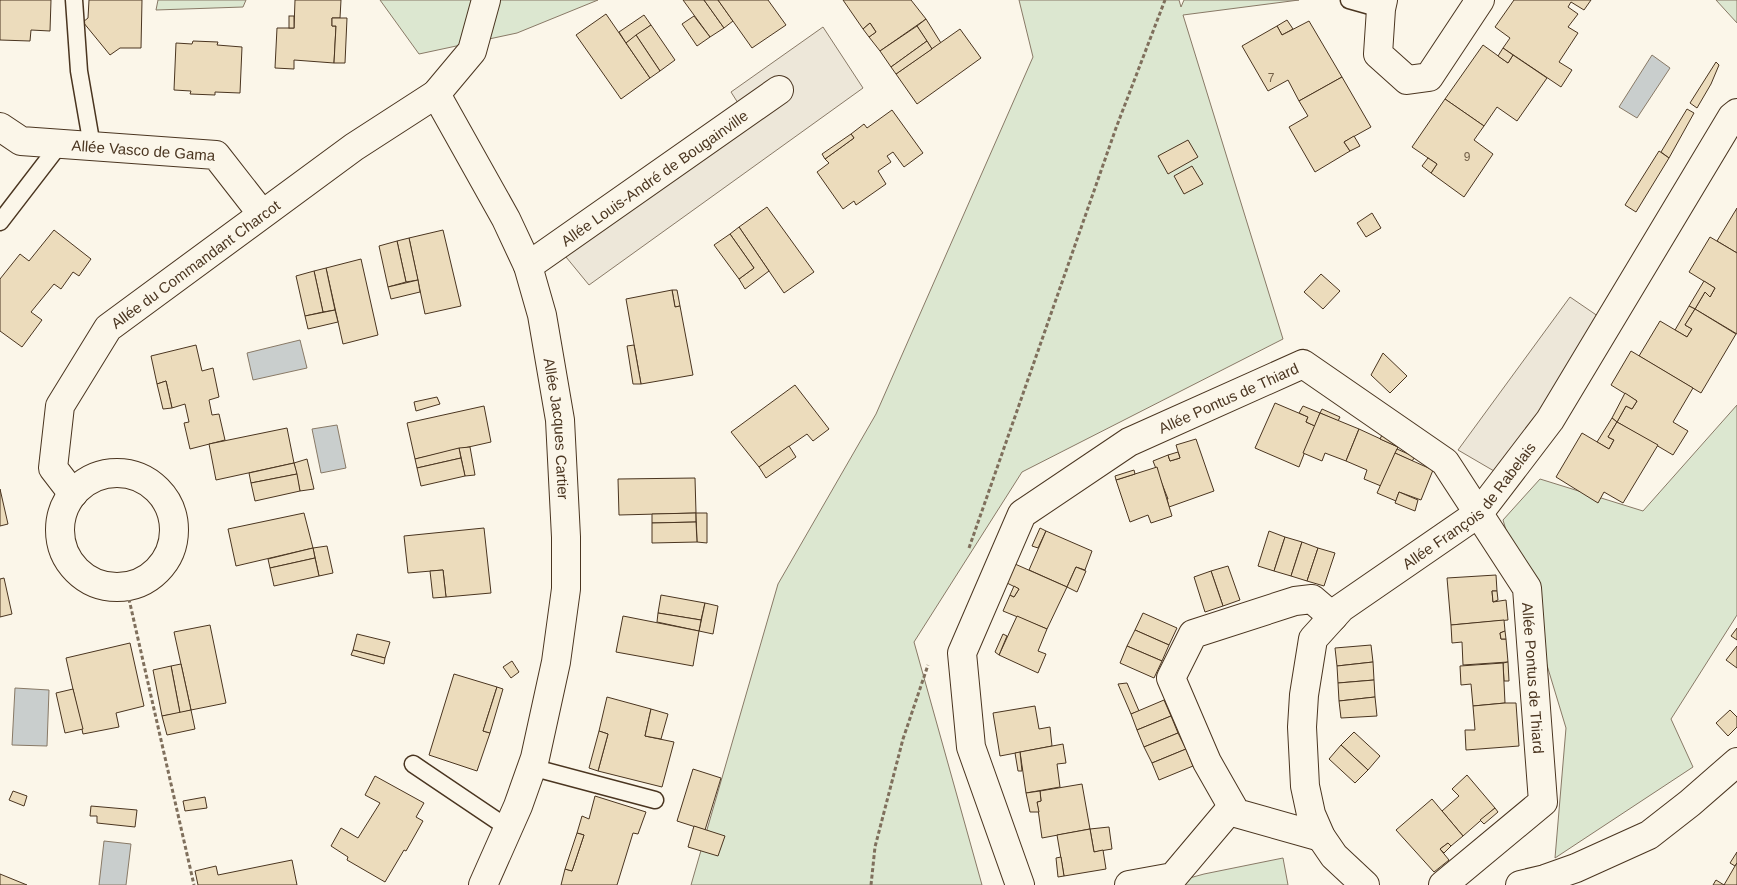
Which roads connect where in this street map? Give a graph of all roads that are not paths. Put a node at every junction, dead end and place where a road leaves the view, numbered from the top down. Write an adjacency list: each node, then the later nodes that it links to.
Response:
1 (74, 0): 11 (lane)
2 (486, 0): 7 (street)
3 (1349, 0): 5 (lane)
4 (1480, 0): 5 (street)
5 (1382, 5)
6 (779, 90): 14 (street, Allée Louis-André de Bougainville)
7 (436, 94): 12 (street, Allée du Commandant Charcot); 14 (street, Allée Jacques Cartier)
8 (1735, 110): 16 (street, Allée François de Rabelais)
9 (0, 127): 10 (street, Allée Vasco de Gama)
10 (60, 144): 11 (street, Allée Vasco de Gama); 13 (lane)
11 (92, 146): 12 (street, Allée Vasco de Gama)
12 (262, 214): 15 (street, Allée du Commandant Charcot)
13 (0, 222)
14 (528, 266): 20 (street, Allée Jacques Cartier)
15 (73, 494): 15 (street)
16 (1479, 513): 17 (street, Allée François de Rabelais); 26 (street, Allée Pontus de Thiard); 29 (street, Allée Pontus de Thiard)
17 (1333, 617): 22 (street); 24 (street, Allée François de Rabelais)
18 (1737, 762): 30 (street)
19 (412, 764): 23 (lane)
20 (532, 768): 21 (lane); 23 (street, Allée Jacques Cartier)
21 (655, 800)
22 (1232, 807): 24 (street); 27 (street)
23 (508, 828): 25 (street, Allée Jacques Cartier)
24 (1321, 837): 28 (street, Allée François de Rabelais)
25 (483, 885)
26 (1020, 885)
27 (1128, 885)
28 (1365, 885)
29 (1443, 885)
30 (1520, 885)

